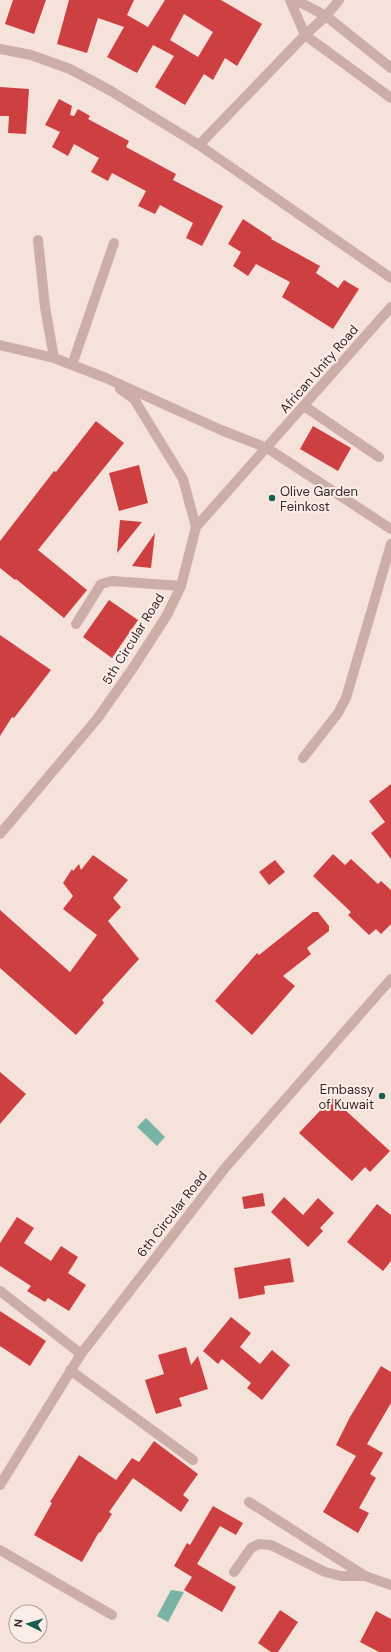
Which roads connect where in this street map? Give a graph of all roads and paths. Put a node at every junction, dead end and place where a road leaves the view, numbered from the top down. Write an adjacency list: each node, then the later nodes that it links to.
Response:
1 (290, 0): 5 (street)
2 (296, 0): 4 (street)
3 (339, 0): 4 (street)
4 (326, 16): 5 (street); 7 (street)
5 (305, 35): 8 (street); 9 (street)
6 (0, 49): 9 (street)
7 (391, 68)
8 (391, 98)
9 (199, 145): 12 (street)
10 (38, 240): 15 (street)
11 (114, 243): 16 (street)
12 (391, 278)
13 (391, 307): 18 (street, African Unity Road)
14 (0, 345): 15 (street)
15 (54, 358): 16 (street)
16 (72, 365): 17 (street)
17 (106, 378): 19 (street); 21 (street)
18 (304, 406): 19 (street, African Unity Road); 20 (street)
19 (267, 448): 21 (street, 5th Circular Road); 22 (street)
20 (379, 457)
21 (196, 527): 24 (street, 5th Circular Road)
22 (391, 529)
23 (391, 544): 26 (street)
24 (181, 586): 25 (street); 27 (street, 5th Circular Road)
25 (76, 624)
26 (303, 758)
27 (0, 834)
28 (391, 979): 30 (street, 6th Circular Road)
29 (0, 1291): 30 (street)
30 (81, 1354): 31 (street, 6th Circular Road)
31 (70, 1370): 32 (street); 33 (street, 6th Circular Road)
32 (193, 1460)
33 (0, 1485)
34 (249, 1502): 37 (street)
35 (0, 1550): 39 (street)
36 (234, 1572): 37 (street)
37 (365, 1576): 38 (street)
38 (391, 1585)
39 (112, 1615)

